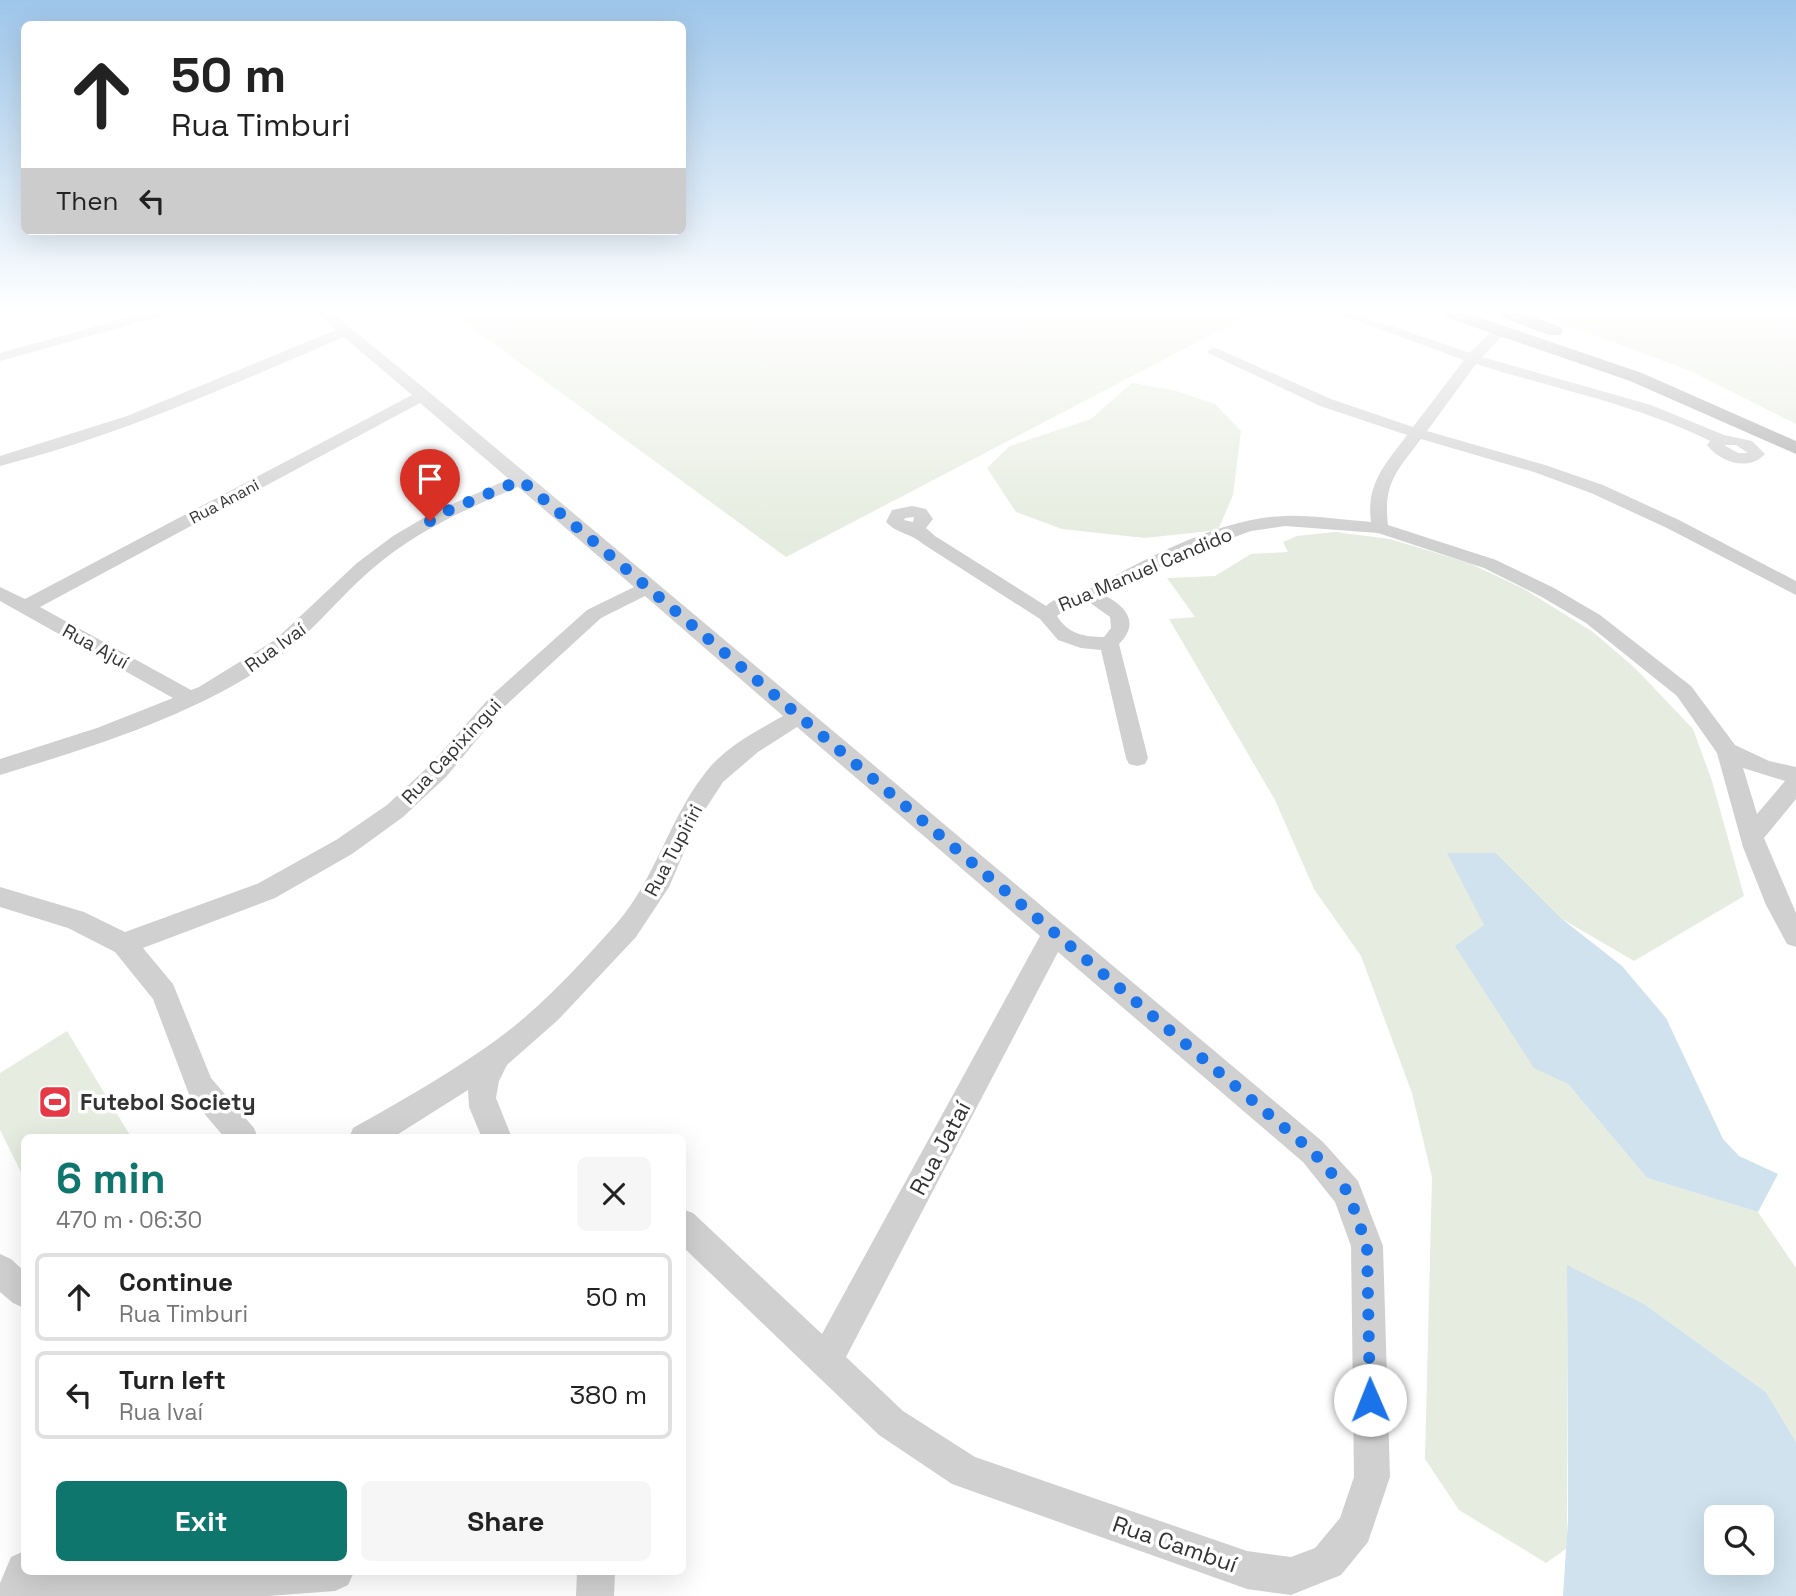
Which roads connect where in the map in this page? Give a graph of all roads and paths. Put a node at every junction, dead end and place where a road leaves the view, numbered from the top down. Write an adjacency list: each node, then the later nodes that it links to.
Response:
1 (210, 387): 15 (street)
2 (415, 387): 9 (street, Rua Cambuí)
3 (1292, 387): 11 (street)
4 (1450, 387): 11 (street)
5 (1570, 387): 13 (street)
6 (1660, 387): 14 (main road)
7 (1668, 387): 10 (main road)
8 (1696, 387): 10 (main road)
9 (424, 395): 16 (street, Rua Cambuí); 23 (street, Rua Anani)
10 (1738, 404): 12 (main road)
11 (1416, 432): 18 (street); 20 (street)
12 (1796, 433)
13 (1721, 440)
14 (1796, 448)
15 (0, 461)
16 (521, 480): 19 (street, Rua Cambuí); 26 (street, Rua Ivaí)
17 (915, 528): 24 (street)
18 (1380, 528): 22 (street, Rua Manuel Candido); 28 (street, Rua Manuel Candido)
19 (649, 587): 27 (street, Rua Cambuí); 37 (street, Rua Capixingui)
20 (1796, 589)
21 (0, 593): 23 (street, Rua Ajuí)
22 (1091, 596): 24 (street, Rua Manuel Candido); 25 (street)
23 (25, 607): 26 (street, Rua Ajuí)
24 (1047, 615): 25 (street)
25 (1110, 643): 29 (street)
26 (191, 699): 30 (street, Rua Ivaí)
27 (799, 716): 35 (street, Rua Cambuí); 38 (street, Rua Tupiriri)
28 (1727, 751): 31 (street); 33 (street, Rua Manuel Candido)
29 (1137, 758)
30 (0, 767)
31 (1796, 775)
32 (1796, 783): 33 (street)
33 (1754, 835): 36 (street, Rua Manuel Candido)
34 (0, 897): 37 (street)
35 (1055, 933): 45 (street, Rua Jataí); 45 (street, Rua Cambuí)
36 (1796, 936)
37 (124, 944): 39 (street)
38 (497, 1056): 40 (street, Rua Tupiriri); 41 (street, Rua Tupiriri)
39 (241, 1134)
40 (370, 1134)
41 (496, 1134)
42 (686, 1228): 45 (street, Rua Cambuí)
43 (0, 1270): 44 (street)
44 (21, 1290)
45 (825, 1362)
46 (22, 1575): 49 (street)
47 (317, 1575): 50 (street)
48 (596, 1575): 51 (street)
49 (14, 1596)
50 (20, 1596)
51 (595, 1596)

